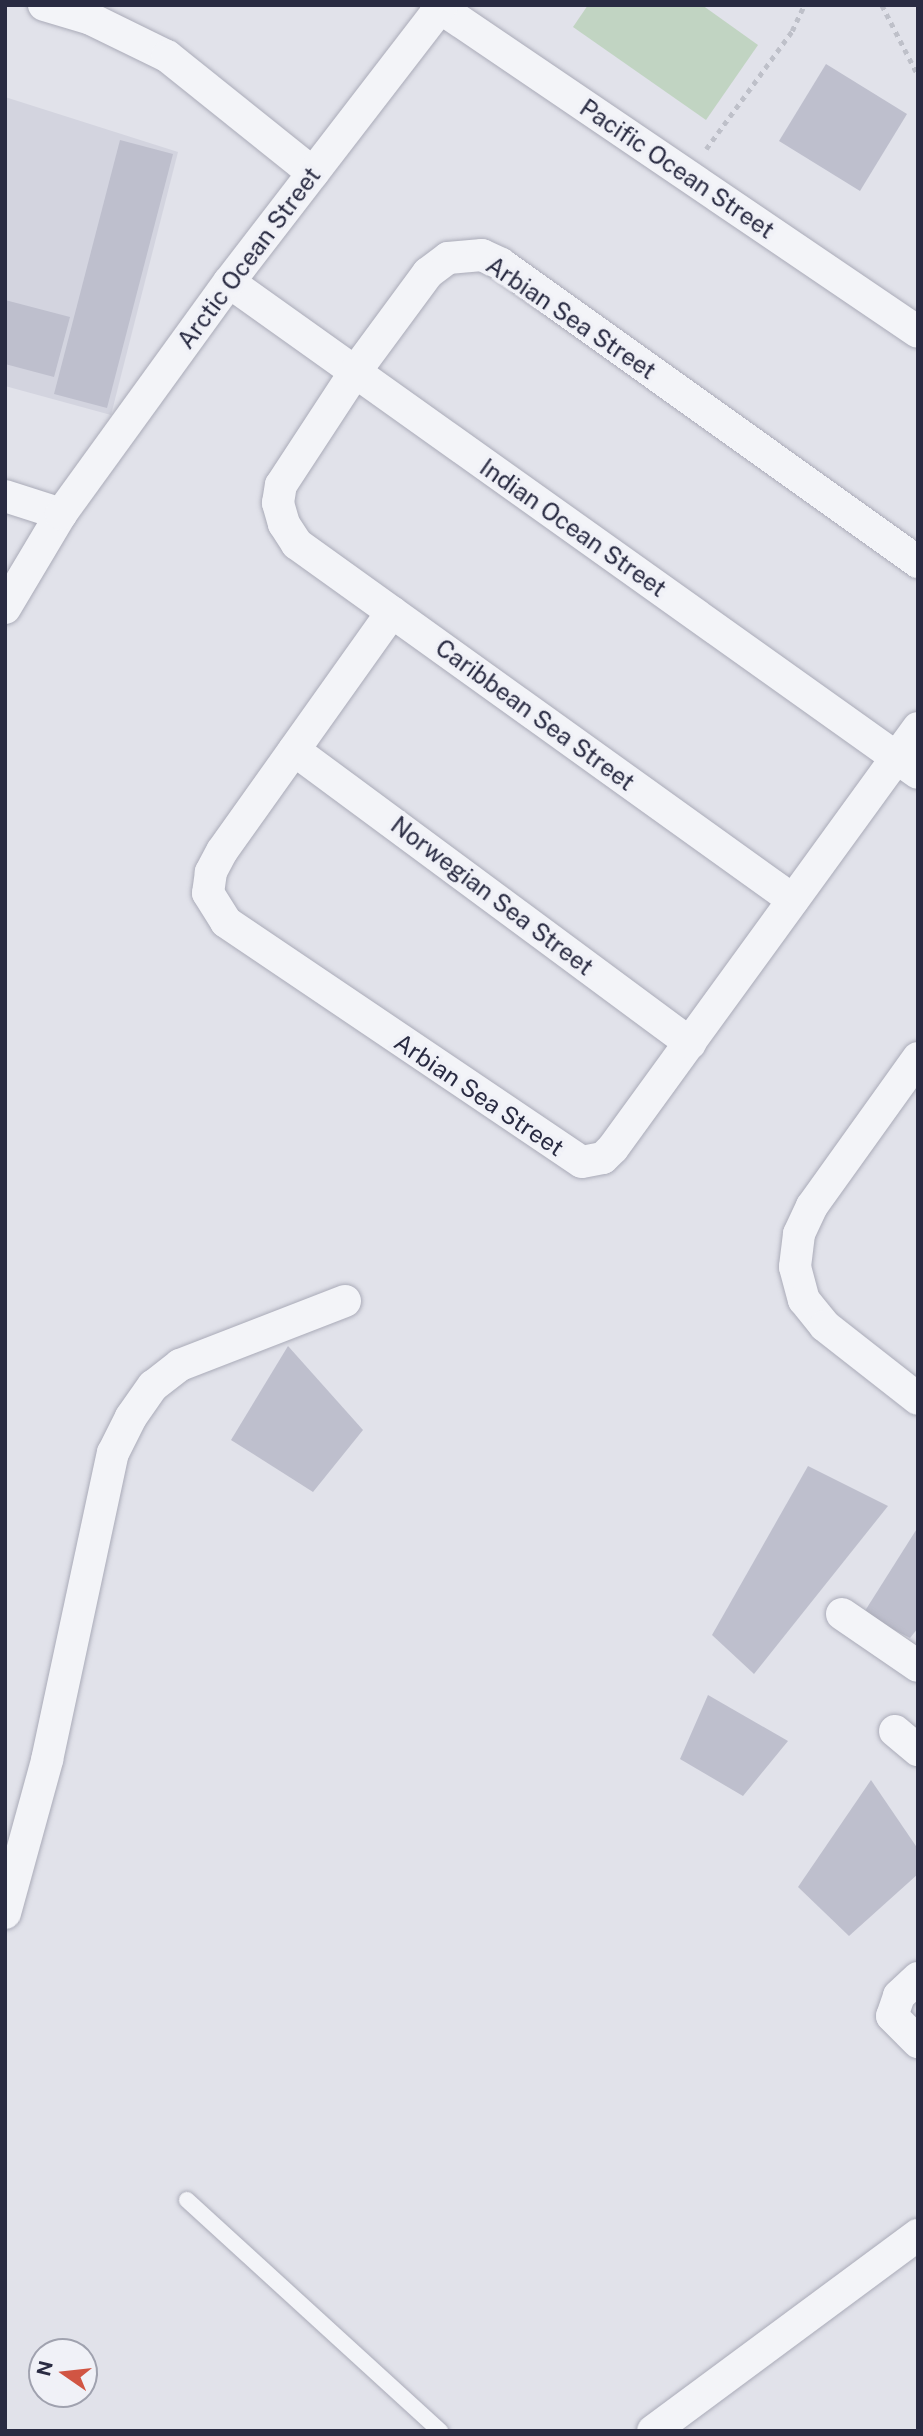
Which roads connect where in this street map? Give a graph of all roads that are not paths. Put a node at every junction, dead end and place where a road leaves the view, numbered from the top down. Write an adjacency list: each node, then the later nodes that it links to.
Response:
1 (44, 5): 3 (street)
2 (439, 6): 3 (street, Arctic Ocean Street); 5 (street, Pacific Ocean Street)
3 (313, 173): 4 (street, Arctic Ocean Street)
4 (229, 282): 6 (street, Indian Ocean Street); 8 (street, Arctic Ocean Street)
5 (918, 332)
6 (355, 372): 9 (street, Arbian Sea Street); 10 (street, Arbian Sea Street); 15 (street, Indian Ocean Street)
7 (5, 496): 8 (street)
8 (61, 514): 11 (street, Arctic Ocean Street)
9 (284, 524): 12 (street, Caribbean Sea Street)
10 (918, 562)
11 (5, 608)
12 (392, 612): 14 (street, Arbian Sea Street); 16 (street, Caribbean Sea Street)
13 (918, 728): 15 (street, Arbian Sea Street)
14 (294, 750): 17 (street, Norwegian Sea Street); 17 (street, Arbian Sea Street)
15 (907, 766): 16 (street, Arbian Sea Street)
16 (793, 900): 17 (street, Arbian Sea Street)
17 (690, 1042)
18 (918, 1058): 20 (street)
19 (345, 1301): 23 (street)
20 (918, 1399)
21 (842, 1614): 22 (street)
22 (918, 1666)
23 (5, 1913)
24 (918, 1978): 25 (street)
25 (918, 2042)
26 (187, 2200): 28 (lane)
27 (918, 2235): 29 (street)
28 (440, 2431)
29 (653, 2431)

